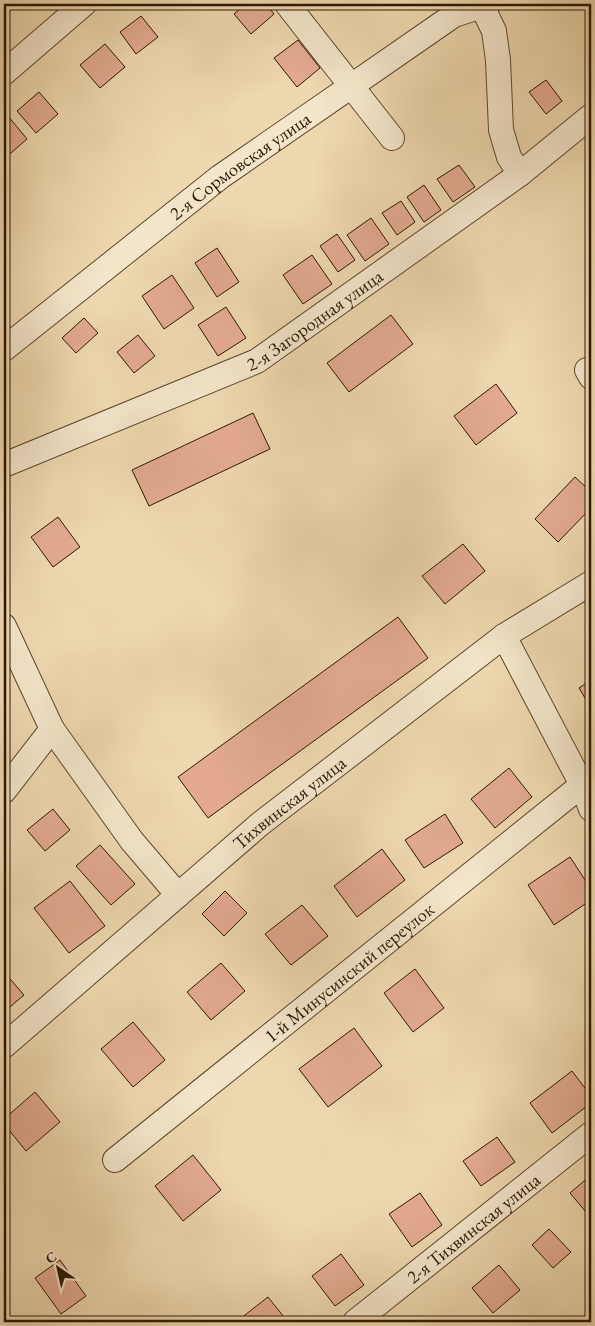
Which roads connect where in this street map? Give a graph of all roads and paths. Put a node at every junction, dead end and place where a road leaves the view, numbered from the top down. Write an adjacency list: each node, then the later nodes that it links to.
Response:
1 (84, 4): 4 (street)
2 (287, 4): 5 (street)
3 (484, 4): 5 (street, 2-я Сормовская улица); 8 (street)
4 (4, 73)
5 (352, 86): 7 (street); 9 (street, 2-я Сормовская улица)
6 (591, 116): 8 (street, 2-я Загородная улица)
7 (392, 138)
8 (520, 174): 10 (street, 2-я Загородная улица)
9 (4, 349)
10 (4, 465)
11 (591, 583): 13 (street, Тихвинская улица)
12 (4, 626): 14 (street)
13 (504, 636): 15 (street); 18 (street, Тихвинская улица)
14 (52, 729): 16 (street); 18 (street)
15 (582, 785): 17 (street); 21 (street, 1-й Минусинский переулок)
16 (4, 791)
17 (591, 808)
18 (178, 895): 19 (street, Тихвинская улица)
19 (4, 1046)
20 (591, 1134): 22 (street, 2-я Тихвинская улица)
21 (115, 1160)
22 (355, 1322)

